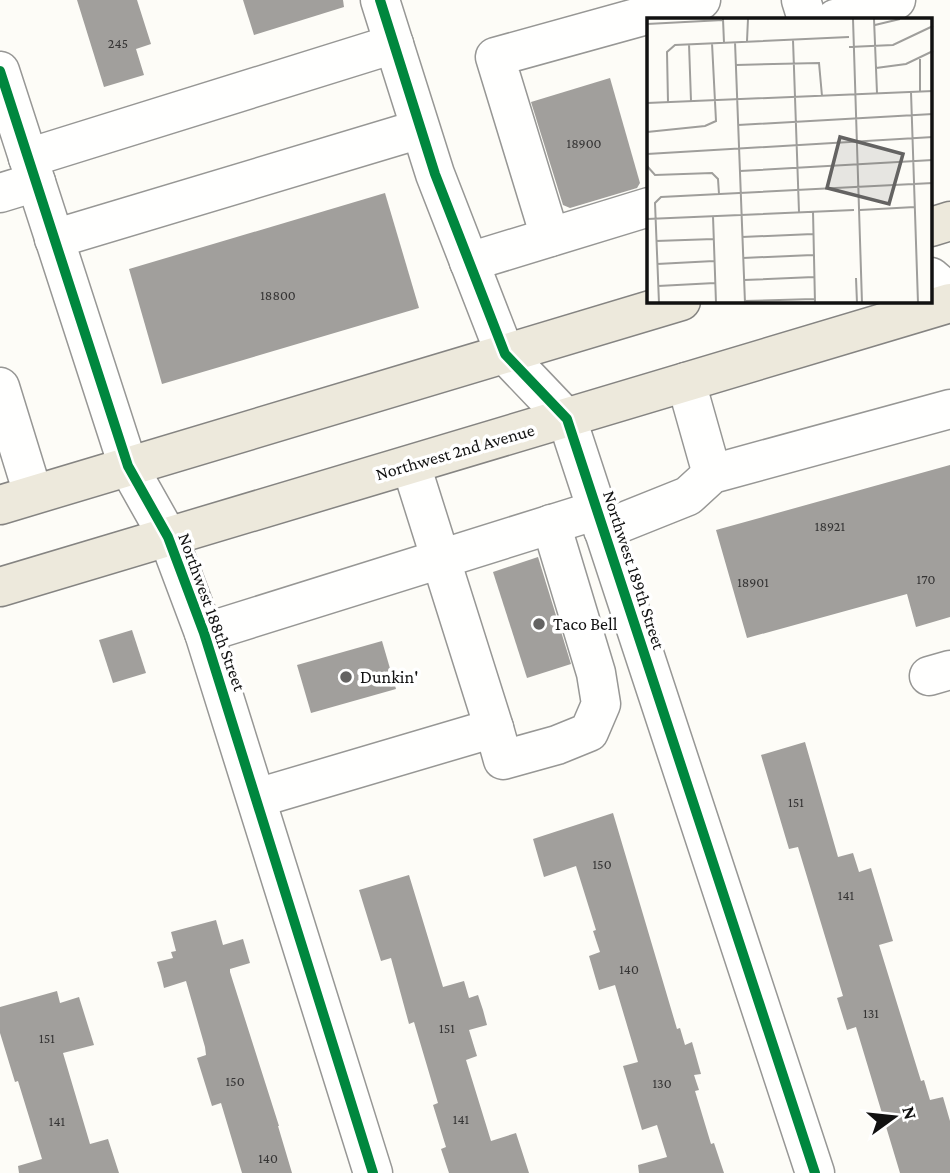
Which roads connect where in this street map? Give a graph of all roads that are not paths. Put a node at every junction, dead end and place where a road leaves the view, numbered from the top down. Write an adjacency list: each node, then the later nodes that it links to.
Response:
1 (380, 0): 9 (street, Northwest 189th Street)
2 (701, 0): 17 (street)
3 (706, 0): 6 (street)
4 (801, 0): 7 (street)
5 (896, 0): 8 (street)
6 (712, 18)
7 (807, 18)
8 (838, 18)
9 (394, 44): 11 (street, Northwest 189th Street); 12 (street)
10 (0, 71): 12 (street, Northwest 188th Street)
11 (420, 129): 18 (street); 19 (street, Northwest 189th Street)
12 (32, 170): 13 (street); 18 (street, Northwest 188th Street)
13 (0, 192)
14 (647, 208): 17 (street)
15 (950, 221): 16 (main road)
16 (932, 227)
17 (550, 237): 19 (street)
18 (54, 239): 30 (street, Northwest 188th Street)
19 (469, 262): 24 (street, Northwest 189th Street)
20 (932, 278): 21 (street)
21 (950, 293)
22 (674, 303): 24 (main road)
23 (950, 303): 25 (main road, Northwest 2nd Avenue)
24 (505, 354): 28 (street, Northwest 189th Street); 30 (main road)
25 (686, 382): 28 (main road, Northwest 2nd Avenue); 31 (street)
26 (0, 387): 32 (street)
27 (950, 410): 31 (street)
28 (567, 419): 29 (main road, Northwest 2nd Avenue); 33 (street, Northwest 189th Street)
29 (411, 464): 35 (main road, Northwest 2nd Avenue); 36 (street)
30 (128, 466): 32 (main road); 35 (street, Northwest 188th Street)
31 (712, 474): 33 (street)
32 (17, 499)
33 (600, 520): 34 (street); 42 (street, Northwest 189th Street)
34 (551, 524): 36 (street); 39 (street)
35 (168, 537): 37 (main road, Northwest 2nd Avenue); 38 (street, Northwest 188th Street)
36 (441, 558): 38 (street); 39 (street)
37 (0, 587)
38 (204, 634): 40 (street, Northwest 188th Street)
39 (494, 727): 40 (street)
40 (257, 798): 41 (street, Northwest 188th Street)
41 (373, 1173)
42 (815, 1173)

